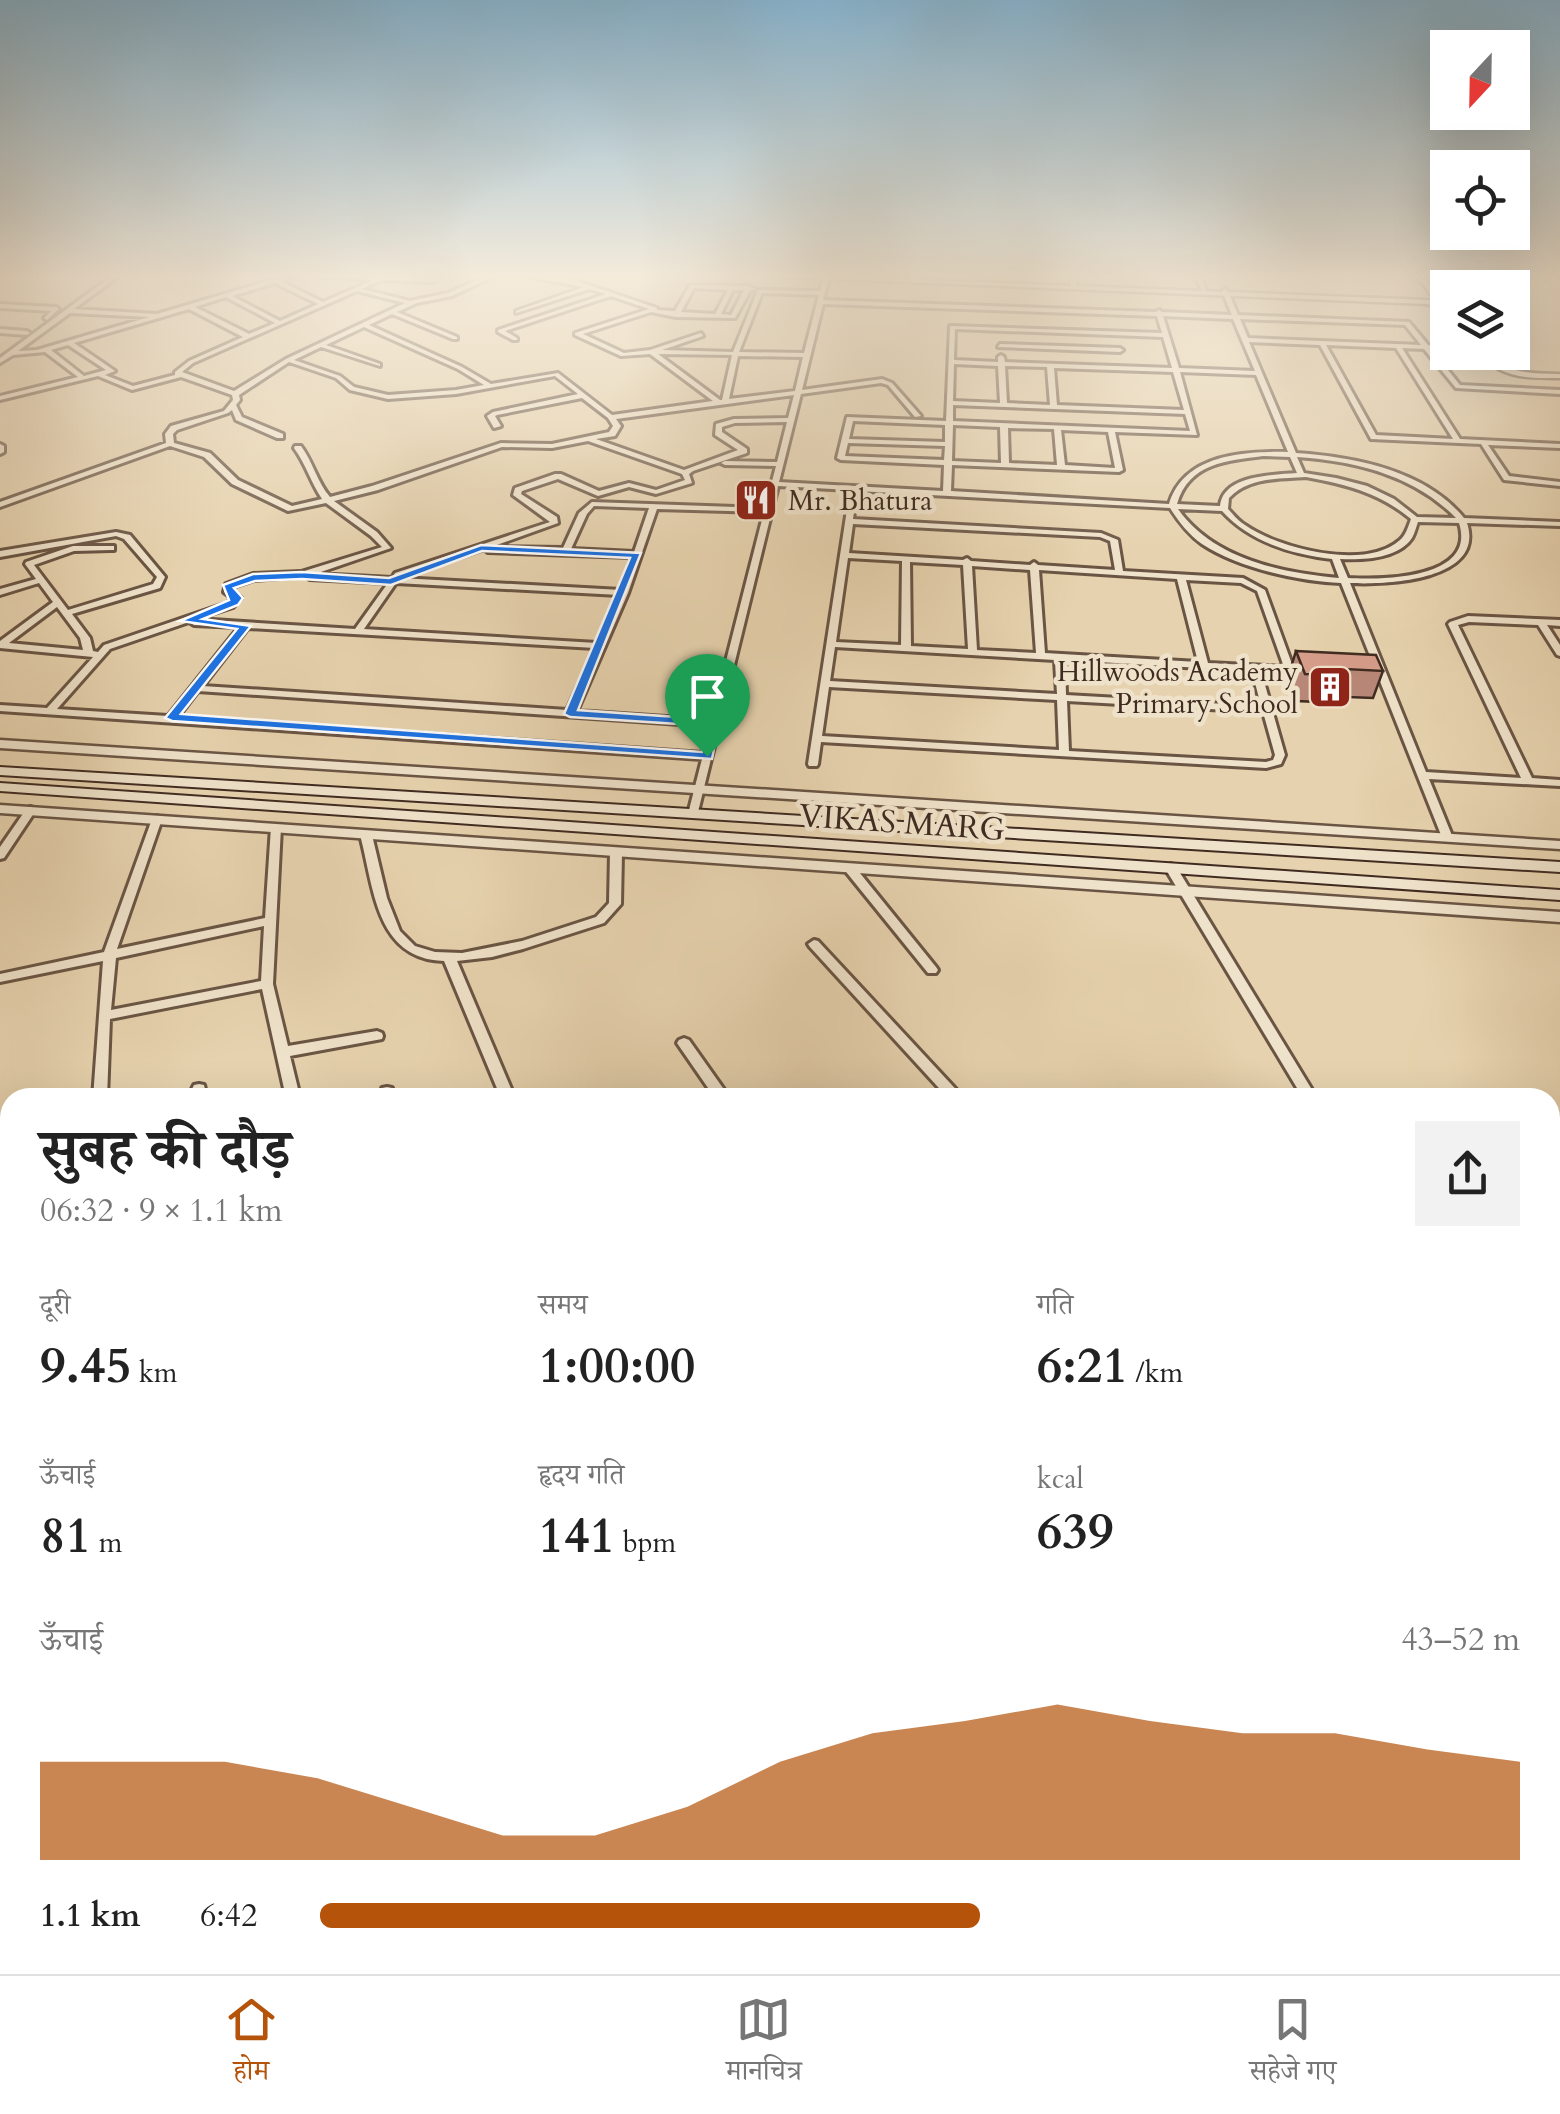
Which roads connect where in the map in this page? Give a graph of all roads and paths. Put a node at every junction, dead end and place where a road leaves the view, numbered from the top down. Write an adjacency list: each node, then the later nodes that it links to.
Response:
1 (70, 368): 24 (street)
2 (108, 368): 21 (street)
3 (183, 368): 22 (street)
4 (275, 368): 28 (street)
5 (312, 368): 25 (street)
6 (460, 368): 25 (street)
7 (674, 368): 31 (street)
8 (731, 368): 31 (street)
9 (803, 368): 26 (street)
10 (951, 368): 32 (street)
11 (1002, 368): 33 (street)
12 (1050, 368): 35 (street)
13 (1128, 368): 17 (street)
14 (1256, 368): 20 (street)
15 (1336, 368): 47 (street)
16 (1412, 368): 47 (street)
17 (1176, 370): 20 (street); 36 (street)
18 (1446, 370): 27 (street)
19 (1499, 370): 23 (street)
20 (1258, 373): 54 (street)
21 (100, 375): 22 (street); 24 (street)
22 (178, 376): 28 (street)
23 (1560, 376)
24 (84, 379): 30 (street)
25 (488, 385): 29 (street)
26 (798, 392): 31 (street); 37 (street); 39 (street)
27 (1560, 392)
28 (235, 394): 34 (street)
29 (585, 394): 38 (street); 42 (street)
30 (0, 398)
31 (721, 401): 38 (street)
32 (950, 403): 33 (street); 40 (street)
33 (1004, 405): 35 (street)
34 (234, 407): 45 (street); 50 (street)
35 (1054, 407): 36 (street)
36 (1188, 412): 44 (street)
37 (917, 416)
38 (611, 417): 46 (street)
39 (790, 420): 55 (street); 57 (street)
40 (949, 423): 41 (street); 48 (street); 51 (street)
41 (1004, 425): 43 (street); 58 (street)
42 (497, 426)
43 (1056, 428): 44 (street); 59 (street)
44 (1112, 430): 59 (street)
45 (280, 436)
46 (588, 439): 60 (street); 67 (street)
47 (1458, 441): 49 (street)
48 (845, 442): 51 (street); 56 (street)
49 (1483, 442): 52 (street); 63 (street)
50 (170, 444): 67 (street); 68 (street)
51 (948, 444): 56 (street)
52 (1560, 446)
53 (298, 448): 67 (street)
54 (1292, 454): 61 (street); 70 (street); 75 (street)
55 (712, 462): 57 (street); 60 (street)
56 (948, 462): 58 (street); 65 (street)
57 (780, 464): 62 (street)
58 (1005, 465): 59 (street)
59 (1060, 468)
60 (686, 473): 66 (street)
61 (1301, 475): 71 (street); 74 (street)
62 (775, 484): 64 (street); 72 (street)
63 (1560, 484)
64 (854, 488): 65 (street); 76 (street)
65 (947, 493): 70 (street)
66 (596, 499): 69 (street); 73 (street); 78 (street)
67 (330, 502): 83 (street)
68 (0, 505)
69 (654, 505): 72 (street); 84 (street)
70 (1172, 506): 71 (street); 95 (street)
71 (1224, 508): 86 (street)
72 (768, 510): 128 (street)
73 (581, 517): 78 (street); 81 (street)
74 (1414, 519): 75 (street); 86 (street)
75 (1465, 520): 77 (street); 95 (street)
76 (849, 521): 85 (street); 90 (street)
77 (1559, 525)
78 (550, 527): 80 (street)
79 (111, 548): 94 (street)
80 (481, 548): 81 (street); 93 (street)
81 (566, 551): 84 (street)
82 (0, 554): 99 (street)
83 (374, 554): 91 (street); 93 (street)
84 (637, 555): 97 (street)
85 (844, 555): 87 (street); 105 (street)
86 (1335, 556): 95 (street)
87 (906, 558): 88 (street); 108 (street)
88 (967, 560): 89 (street); 109 (street)
89 (1034, 564): 90 (street); 112 (street)
90 (1119, 570): 92 (street)
91 (302, 576): 93 (street); 100 (street)
92 (1182, 578): 114 (street); 116 (street)
93 (394, 579): 97 (street); 104 (street)
94 (42, 580): 96 (street); 98 (street)
95 (1345, 581): 119 (street)
96 (0, 592)
97 (624, 593): 107 (street)
98 (58, 602): 99 (street); 106 (street)
99 (67, 613): 111 (street)
100 (186, 621): 103 (street); 111 (street)
101 (1542, 622): 102 (street); 110 (street); 136 (street)
102 (1560, 623)
103 (246, 626): 104 (street); 121 (street)
104 (359, 630): 107 (street)
105 (831, 644): 108 (street); 120 (street)
106 (0, 645): 111 (street)
107 (601, 646): 126 (street)
108 (906, 648): 109 (street)
109 (974, 652): 112 (street)
110 (1560, 653)
111 (94, 654): 125 (street)
112 (1041, 656): 113 (street)
113 (1060, 657): 114 (street); 122 (street)
114 (1204, 666): 115 (street)
115 (1256, 669): 116 (street); 124 (street)
116 (1290, 670): 117 (street)
117 (1327, 673)
118 (1364, 675): 119 (street)
119 (1382, 676): 135 (street)
120 (825, 684): 122 (street); 129 (street)
121 (194, 688): 126 (street); 127 (street)
122 (1062, 697): 124 (street); 131 (street)
123 (0, 708): 125 (street)
124 (1267, 709): 131 (street)
125 (50, 712): 127 (street)
126 (570, 714): 128 (street)
127 (172, 718): 132 (street)
128 (716, 722): 132 (street)
129 (817, 739): 131 (street); 133 (street)
130 (0, 744): 139 (street)
131 (1064, 753)
132 (707, 756): 139 (street)
133 (813, 764)
134 (0, 771): 142 (main road, VIKAS MARG)
135 (1422, 774): 136 (street); 146 (street)
136 (1528, 781): 137 (street)
137 (1560, 783)
138 (0, 787): 151 (main road, VIKAS MARG)
139 (699, 789): 142 (street); 146 (street)
140 (0, 809): 141 (street)
141 (31, 810): 143 (street); 149 (street)
142 (693, 814): 150 (main road, VIKAS MARG)
143 (157, 819): 144 (street); 158 (street)
144 (276, 828): 145 (street); 156 (street)
145 (366, 835): 148 (street); 159 (street)
146 (1447, 838): 147 (street)
147 (1560, 845)
148 (616, 854): 152 (street); 159 (street)
149 (0, 856)
150 (1560, 867)
151 (1171, 868): 153 (street); 154 (main road, VIKAS MARG)
152 (851, 870): 153 (street); 160 (street)
153 (1184, 892): 155 (street); 172 (street)
154 (1560, 895)
155 (1560, 917)
156 (270, 921): 158 (street); 162 (street)
157 (814, 944): 171 (street)
158 (110, 952): 161 (street); 163 (street)
159 (450, 960): 169 (street)
160 (932, 970)
161 (0, 978)
162 (267, 984): 163 (street); 166 (street)
163 (104, 1016): 167 (street)
164 (377, 1036): 166 (street)
165 (684, 1043): 170 (street)
166 (283, 1052): 168 (street)
167 (100, 1088)
168 (291, 1088)
169 (504, 1088)
170 (716, 1088)
171 (948, 1088)
172 (1304, 1088)

